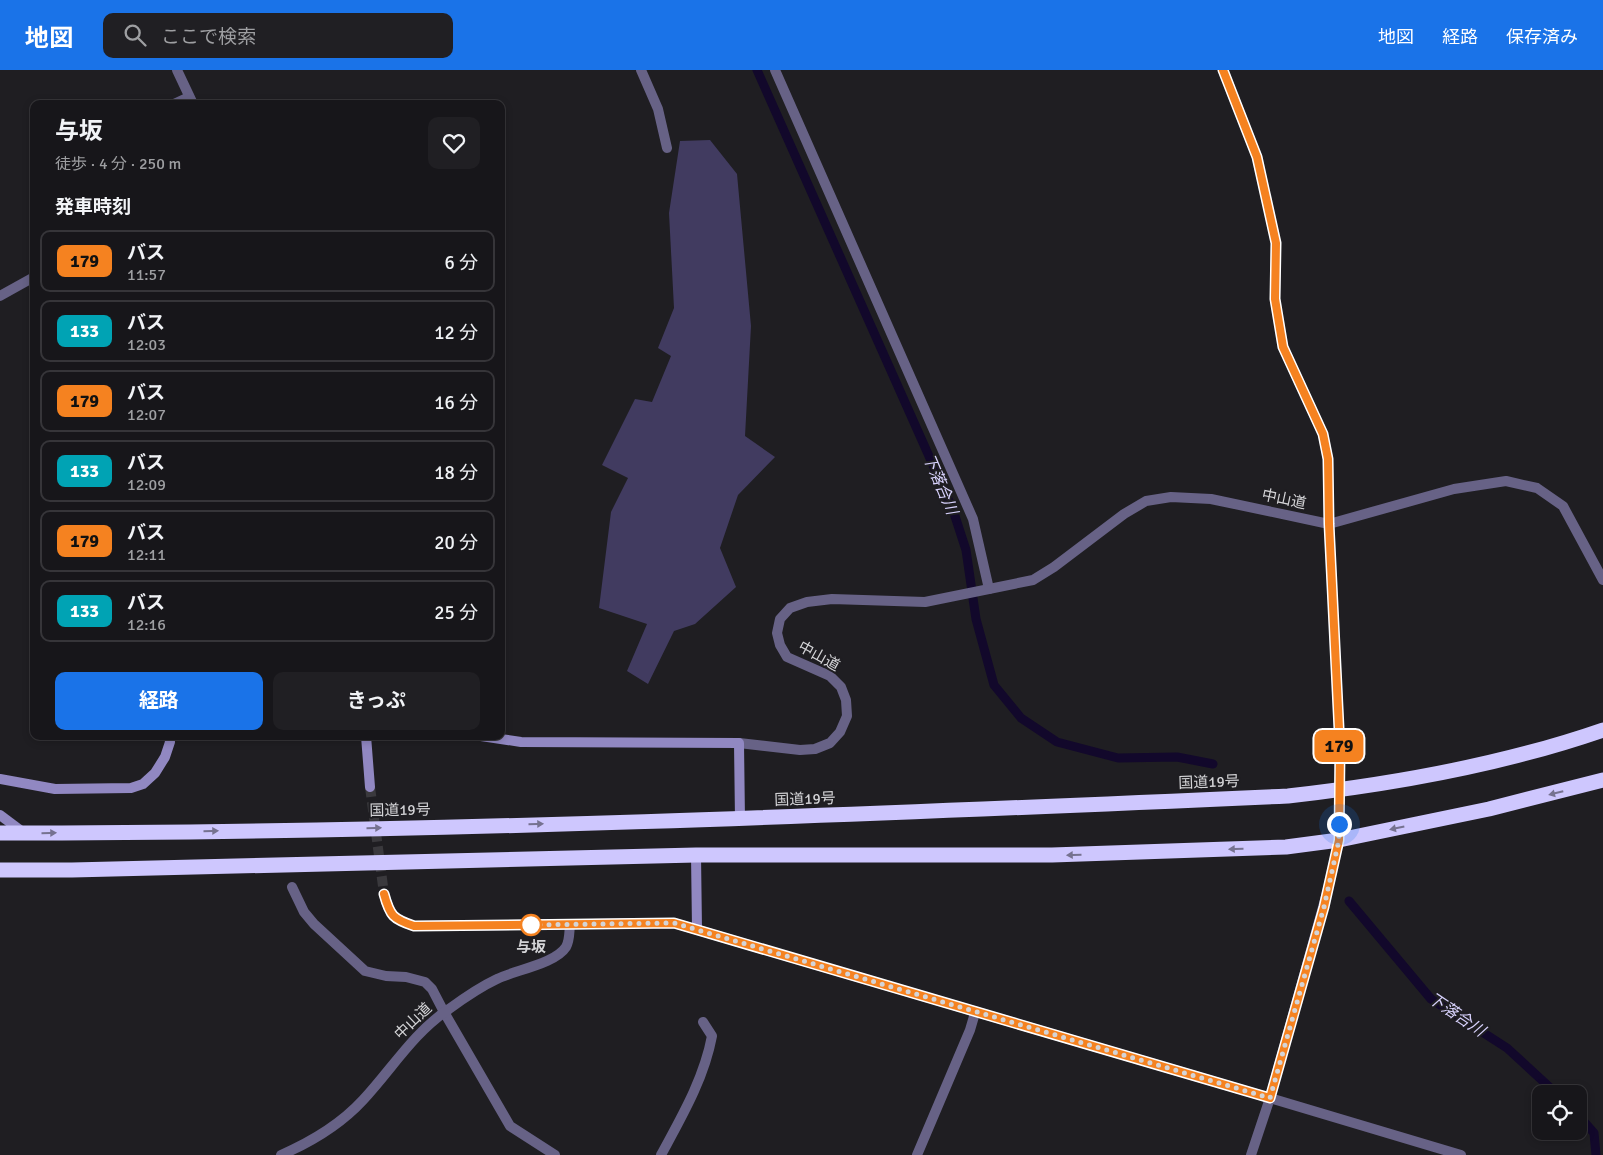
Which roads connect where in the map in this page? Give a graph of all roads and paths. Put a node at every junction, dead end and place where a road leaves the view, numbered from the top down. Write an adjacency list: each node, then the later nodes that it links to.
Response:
1 (177, 70): 5 (street)
2 (641, 70): 6 (street)
3 (775, 70): 11 (street)
4 (1223, 70): 9 (street)
5 (191, 100)
6 (668, 148)
7 (30, 280): 8 (street)
8 (0, 296)
9 (1329, 524): 10 (street, 中山道); 11 (street, 中山道); 20 (street)
10 (1603, 580)
11 (989, 590): 16 (street, 中山道)
12 (1603, 730): 20 (highway, 国道19号)
13 (170, 740): 17 (street)
14 (366, 740): 19 (street)
15 (505, 740): 16 (street)
16 (739, 743): 22 (street)
17 (0, 779)
18 (1603, 780): 25 (highway, one-way to 25)
19 (370, 787)
20 (1340, 790): 22 (highway, 国道19号); 25 (street)
21 (0, 815): 24 (street)
22 (740, 820): 24 (highway, 国道19号, one-way to 22)
23 (0, 833): 24 (highway, 国道19号)
24 (24, 833)
25 (1339, 840): 26 (highway, one-way to 26); 35 (street)
26 (696, 855): 27 (highway); 31 (street)
27 (0, 870)
28 (292, 888): 32 (street)
29 (384, 894): 30 (street)
30 (570, 924): 31 (street); 32 (street, 中山道)
31 (697, 929): 33 (street)
32 (444, 1012): 36 (street, 中山道); 37 (street)
33 (975, 1013): 35 (street); 39 (street)
34 (703, 1022): 38 (street)
35 (1270, 1098): 40 (street); 41 (street)
36 (281, 1155)
37 (555, 1155)
38 (661, 1155)
39 (917, 1155)
40 (1251, 1155)
41 (1461, 1155)

